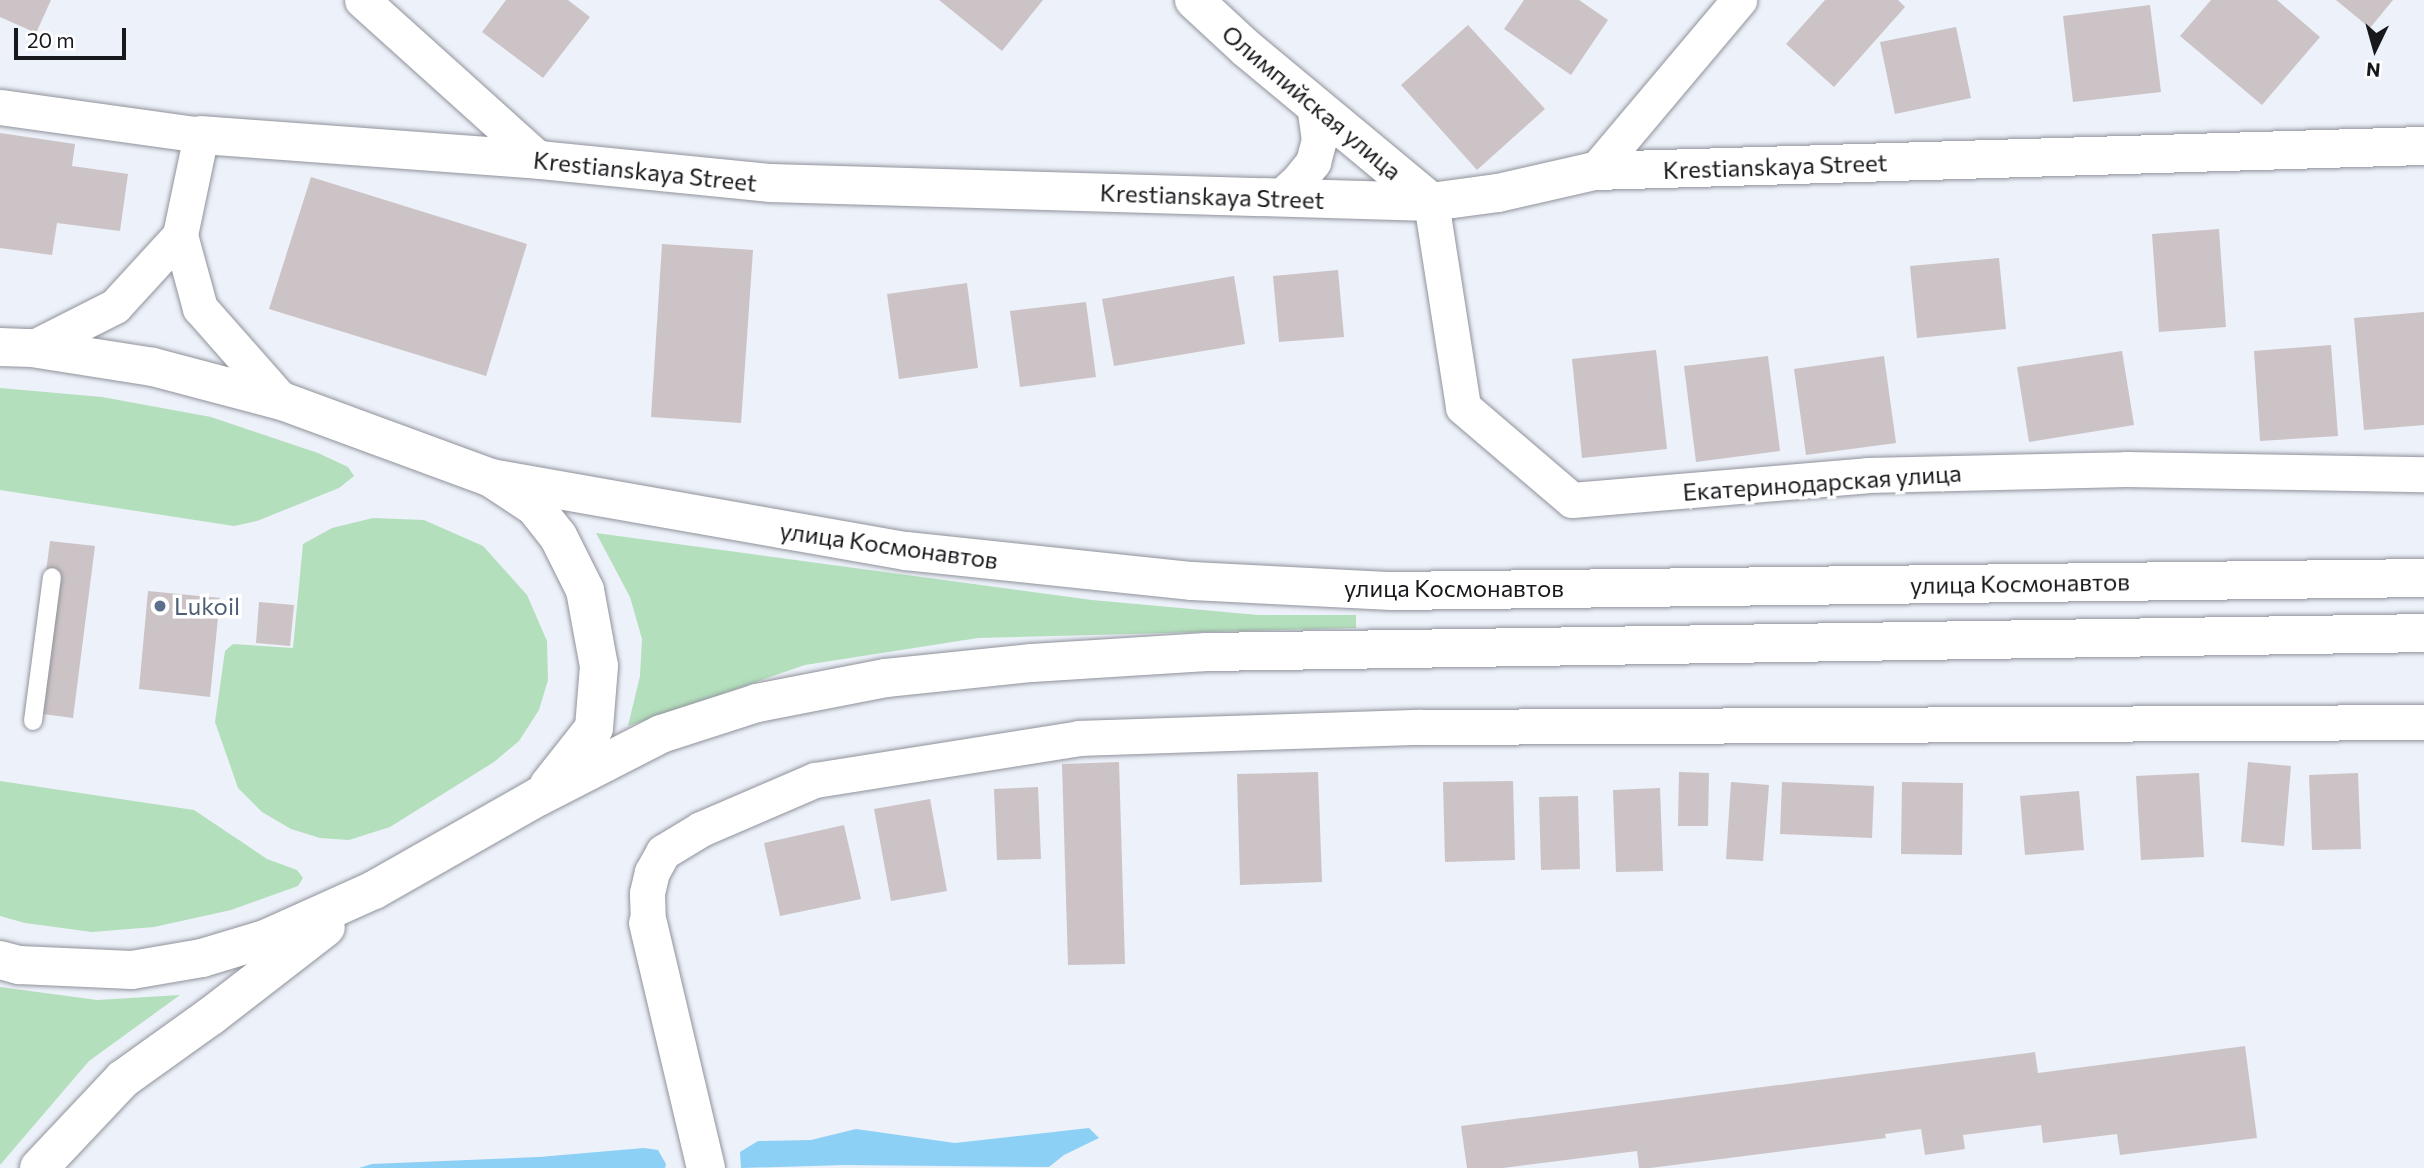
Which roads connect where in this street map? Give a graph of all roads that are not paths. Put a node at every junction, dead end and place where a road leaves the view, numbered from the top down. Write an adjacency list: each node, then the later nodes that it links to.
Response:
1 (362, 0): 8 (street)
2 (1194, 0): 4 (main road, Олимпийская улица)
3 (1740, 0): 9 (street)
4 (1314, 104): 10 (street); 11 (main road, Олимпийская улица)
5 (0, 107): 6 (street, Krestianskaya Street)
6 (201, 135): 8 (main road, Krestianskaya Street); 12 (street)
7 (2418, 139): 9 (main road, Krestianskaya Street)
8 (540, 160): 10 (main road, Krestianskaya Street)
9 (1595, 171): 11 (main road, Krestianskaya Street)
10 (1279, 198): 11 (main road, Krestianskaya Street)
11 (1431, 202): 15 (street, Екатеринодарская улица)
12 (180, 236): 13 (street); 14 (street)
13 (16, 347): 14 (main road)
14 (282, 401): 16 (main road)
15 (2424, 474)
16 (491, 478): 18 (main road, улица Космонавтов); 22 (main road)
17 (52, 577): 20 (lane)
18 (2424, 578)
19 (2424, 632): 22 (main road)
20 (33, 721)
21 (2424, 722): 24 (street)
22 (538, 797): 23 (main road)
23 (374, 890): 25 (main road); 26 (main road)
24 (648, 923): 27 (main road)
25 (0, 960)
26 (39, 1168)
27 (706, 1168)

